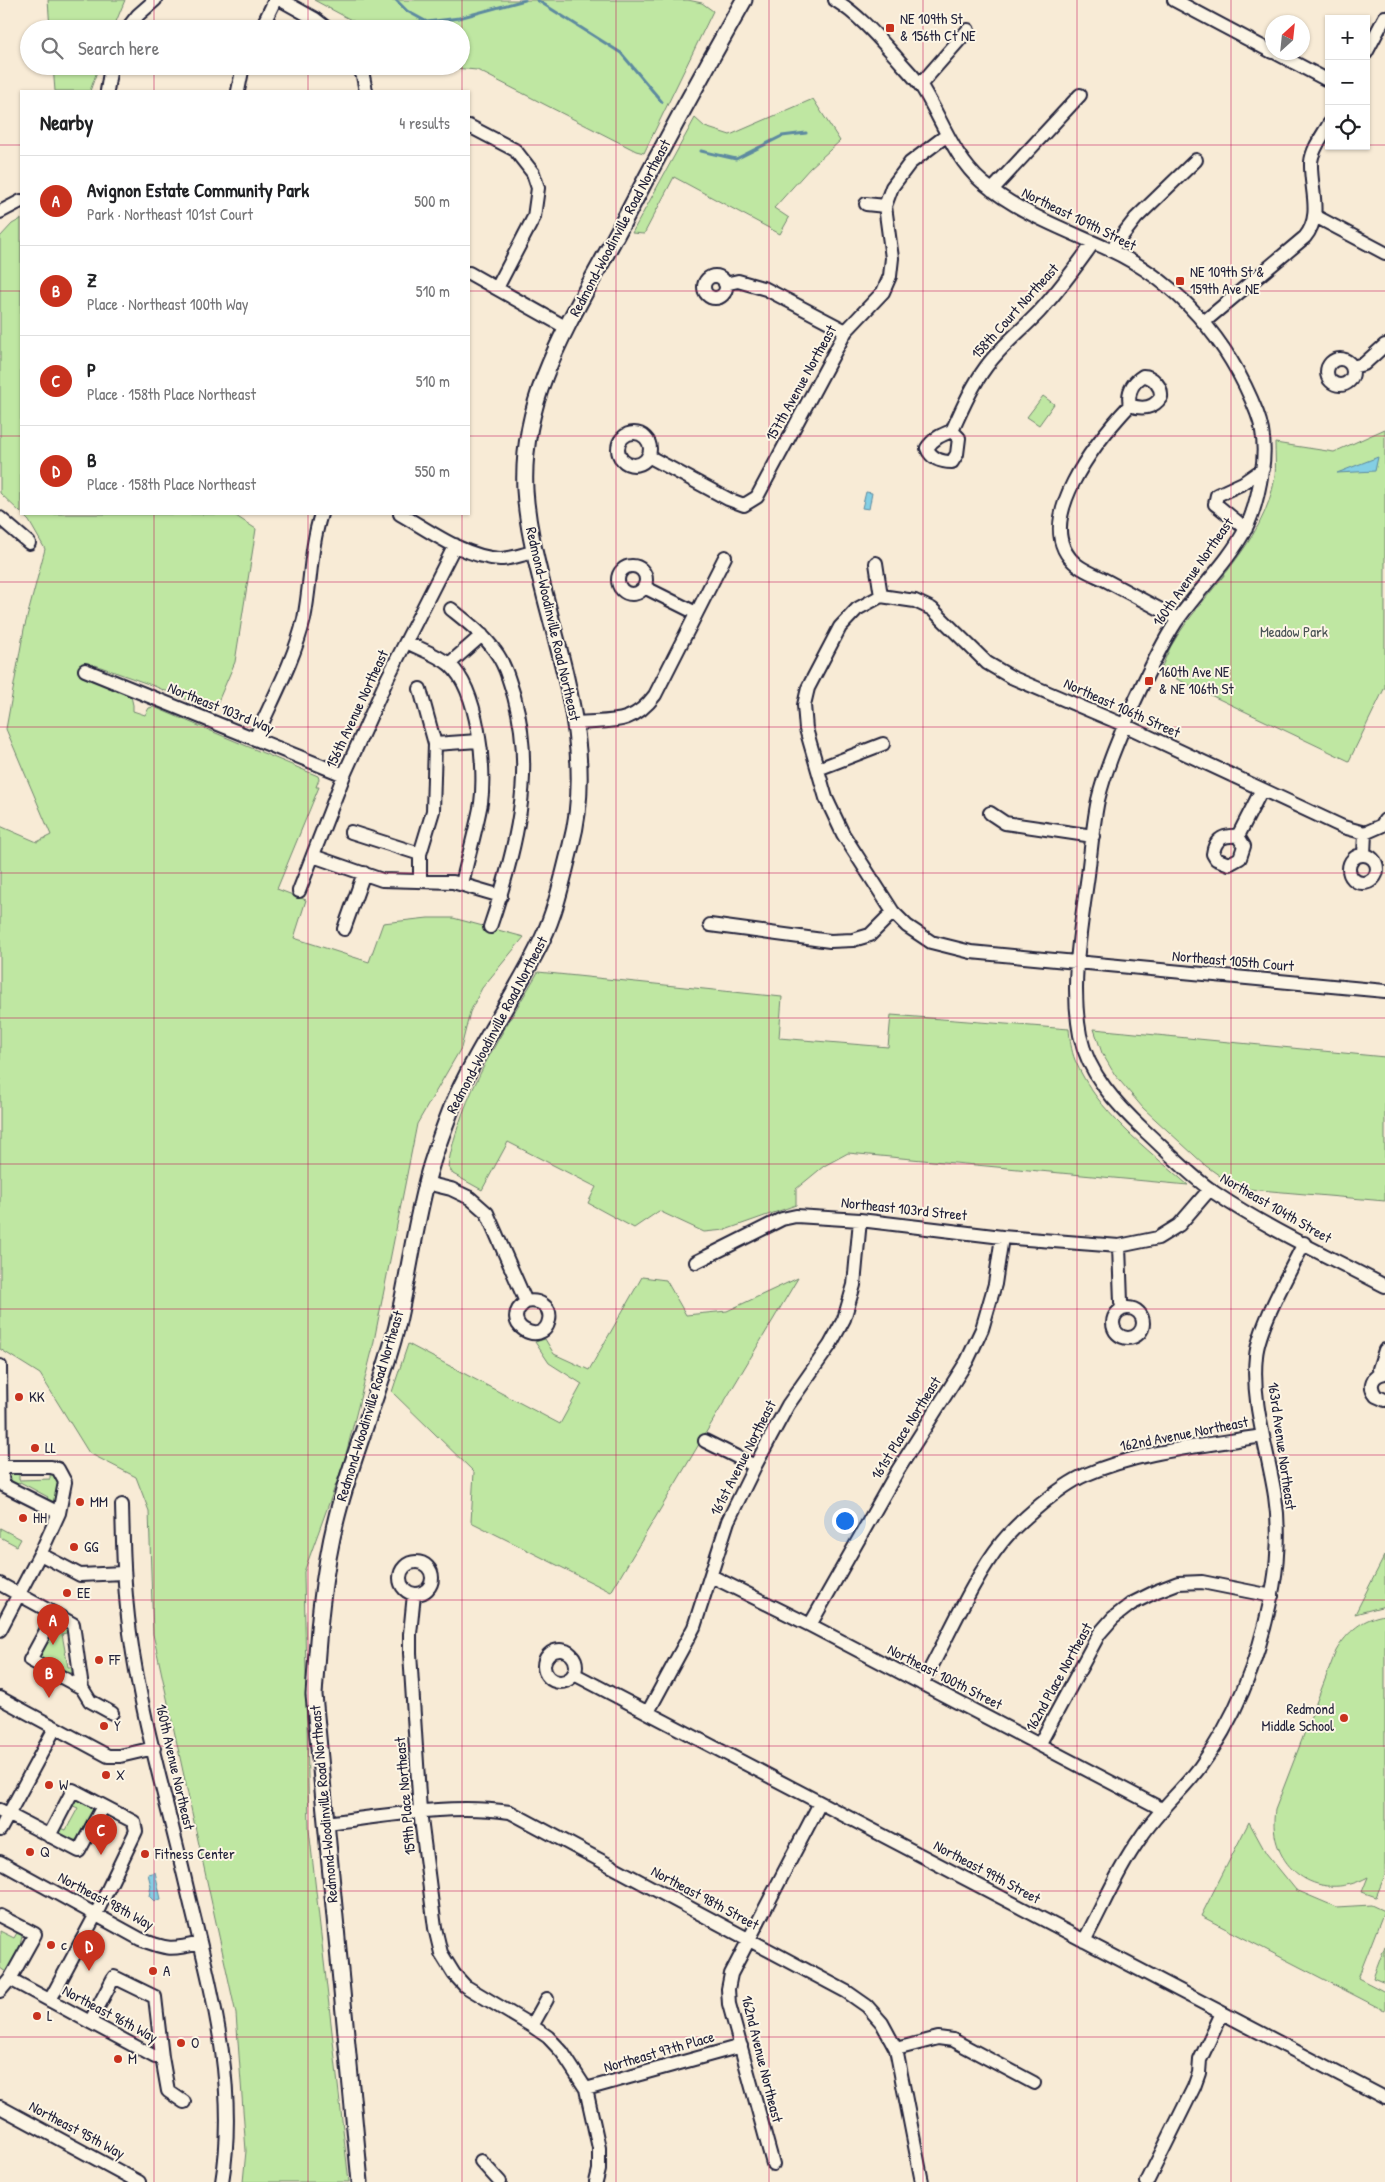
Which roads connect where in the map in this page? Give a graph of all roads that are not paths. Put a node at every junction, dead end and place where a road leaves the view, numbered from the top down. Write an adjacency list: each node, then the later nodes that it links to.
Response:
1 (155, 0): 8 (street)
2 (275, 0): 9 (street)
3 (281, 0): 10 (street)
4 (744, 0): 41 (main road, Redmond-Woodinville Road Northeast)
5 (1174, 0): 13 (street)
6 (839, 1): 19 (street, Northeast 109th Street)
7 (1385, 17): 12 (street)
8 (134, 20)
9 (265, 20)
10 (316, 20)
11 (968, 30): 19 (street)
12 (1370, 45)
13 (1265, 48)
14 (1288, 60): 18 (street)
15 (110, 75): 20 (street)
16 (241, 75): 21 (street)
17 (362, 75): 22 (street)
18 (1325, 79)
19 (920, 85): 26 (street, Northeast 109th Street)
20 (107, 90)
21 (238, 90)
22 (366, 90)
23 (1080, 95): 28 (street)
24 (470, 127): 39 (street)
25 (1325, 132): 33 (street)
26 (947, 135): 28 (street, Northeast 109th Street); 31 (street)
27 (1196, 160): 35 (street)
28 (992, 190): 34 (street, Northeast 109th Street)
29 (20, 202): 32 (street)
30 (866, 204): 31 (street)
31 (885, 206): 42 (street, 157th Avenue Northeast)
32 (0, 212)
33 (1315, 216): 36 (street); 40 (street)
34 (1093, 243): 35 (street, Northeast 109th Street); 46 (street, 158th Court Northeast)
35 (1111, 250): 40 (street, Northeast 109th Street)
36 (1385, 253)
37 (470, 274): 39 (street)
38 (725, 284): 42 (street)
39 (498, 288): 41 (street)
40 (1205, 321): 48 (street, 160th Avenue Northeast)
41 (567, 328): 55 (main road, Redmond-Woodinville Road Northeast)
42 (846, 331): 47 (street, 157th Avenue Northeast)
43 (1385, 345): 44 (street)
44 (1352, 367)
45 (1130, 405): 62 (street)
46 (952, 431)
47 (648, 456)
48 (1263, 469): 52 (street, 160th Avenue Northeast); 52 (street)
49 (321, 515): 70 (street)
50 (402, 515): 54 (street)
51 (0, 518): 53 (street)
52 (1246, 528): 62 (street, 160th Avenue Northeast)
53 (29, 543)
54 (455, 545): 55 (street); 64 (street, 156th Avenue Northeast)
55 (534, 552): 68 (main road, Redmond-Woodinville Road Northeast)
56 (725, 557): 61 (street)
57 (876, 563): 59 (street)
58 (644, 587): 61 (street)
59 (881, 596): 69 (street, Northeast 106th Street); 74 (street, Northeast 105th Court)
60 (451, 610): 63 (street)
61 (696, 613): 68 (street)
62 (1178, 619): 69 (street, 160th Avenue Northeast)
63 (482, 635): 65 (street); 90 (street)
64 (406, 642): 65 (street); 75 (street, 156th Avenue Northeast)
65 (449, 664): 71 (street)
66 (85, 670): 70 (street, Northeast 103rd Way)
67 (420, 689): 72 (street)
68 (577, 723): 97 (main road, Redmond-Woodinville Road Northeast)
69 (1124, 725): 76 (street, Northeast 106th Street); 81 (street, 160th Avenue Northeast)
70 (255, 739): 75 (street, Northeast 103rd Way)
71 (478, 741): 72 (street); 88 (street)
72 (435, 744): 83 (street)
73 (883, 744): 74 (street)
74 (818, 769): 91 (street, Northeast 105th Court)
75 (344, 775): 85 (street, 156th Avenue Northeast)
76 (1262, 790): 80 (street, Northeast 106th Street); 82 (street)
77 (990, 813): 81 (street)
78 (1385, 820): 80 (street)
79 (351, 832): 83 (street)
80 (1365, 833): 84 (street)
81 (1093, 836): 95 (street, 160th Avenue Northeast)
82 (1238, 836)
83 (420, 854): 87 (street)
84 (1364, 854)
85 (313, 856): 86 (street); 89 (street, 156th Avenue Northeast)
86 (364, 873): 87 (street); 94 (street)
87 (420, 882): 88 (street)
88 (462, 884): 90 (street)
89 (299, 891)
90 (501, 896): 93 (street)
91 (893, 912): 92 (street); 95 (street, Northeast 105th Court)
92 (710, 925)
93 (490, 927)
94 (344, 929)
95 (1078, 963): 96 (street, Northeast 105th Court); 98 (street, Northeast 104th Street)
96 (1385, 991)
97 (426, 1183): 105 (street); 141 (main road, Redmond-Woodinville Road Northeast)
98 (1210, 1189): 101 (street, Northeast 104th Street); 102 (street)
99 (860, 1220): 100 (street, Northeast 103rd Street); 103 (street, Northeast 103rd Street); 113 (street, 161st Avenue Northeast)
100 (1002, 1236): 102 (street, Northeast 103rd Street); 125 (street, 161st Place Northeast)
101 (1304, 1243): 104 (street, Northeast 104th Street); 111 (street, 163rd Avenue Northeast)
102 (1119, 1246): 106 (street)
103 (696, 1262)
104 (1385, 1286)
105 (526, 1302)
106 (1123, 1309)
107 (1385, 1350): 109 (street)
108 (0, 1366): 114 (street)
109 (1383, 1374): 110 (street)
110 (1385, 1400)
111 (1262, 1436): 123 (street, 163rd Avenue Northeast); 128 (street, 162nd Avenue Northeast)
112 (705, 1441): 113 (street)
113 (755, 1466): 119 (street, 161st Avenue Northeast)
114 (1, 1468): 116 (street); 116 (street)
115 (122, 1505): 118 (street, 160th Avenue Northeast)
116 (59, 1513): 117 (street)
117 (40, 1554): 118 (street); 121 (street)
118 (123, 1573): 135 (street, 160th Avenue Northeast)
119 (711, 1576): 125 (street, Northeast 100th Street); 131 (street, 161st Avenue Northeast)
120 (0, 1584): 121 (street)
121 (18, 1594): 124 (street); 126 (street)
122 (414, 1594): 139 (street, 159th Place Northeast)
123 (1272, 1596): 134 (street, 162nd Place Northeast); 138 (street, 163rd Avenue Northeast)
124 (55, 1614): 129 (street); 129 (street)
125 (810, 1625): 128 (street, Northeast 100th Street)
126 (0, 1630)
127 (574, 1674): 131 (street, Northeast 99th Street)
128 (922, 1684): 134 (street, Northeast 100th Street)
129 (82, 1688): 132 (street)
130 (0, 1698): 133 (street)
131 (648, 1712): 136 (street, Northeast 99th Street)
132 (112, 1713)
133 (55, 1728): 135 (street); 140 (street)
134 (1039, 1744): 138 (street, Northeast 100th Street)
135 (154, 1748): 149 (street, 160th Avenue Northeast)
136 (820, 1803): 147 (street, 162nd Avenue Northeast); 148 (street, Northeast 99th Street)
137 (103, 1806): 143 (street); 143 (street); 145 (street)
138 (1162, 1809): 148 (street, 163rd Avenue Northeast)
139 (420, 1810): 141 (street, Northeast 98th Street); 147 (street, Northeast 98th Street); 156 (street, 159th Place Northeast)
140 (4, 1812): 142 (street); 143 (street)
141 (326, 1823): 169 (main road, Redmond-Woodinville Road Northeast)
142 (0, 1830)
143 (49, 1836)
144 (0, 1862): 145 (street, Northeast 98th Way)
145 (96, 1914): 149 (street, Northeast 98th Way); 153 (street)
146 (0, 1916): 150 (street)
147 (747, 1940): 157 (street, 162nd Avenue Northeast); 158 (street, Northeast 98th Street)
148 (1084, 1941): 154 (street, Northeast 99th Street)
149 (200, 1943): 168 (street, 160th Avenue Northeast)
150 (10, 1979): 151 (street); 153 (street, Northeast 96th Way)
151 (0, 1991)
152 (547, 1999): 156 (street)
153 (50, 2000): 155 (street, Northeast 96th Way)
154 (1222, 2013): 162 (street, Northeast 99th Street); 173 (street)
155 (90, 2022): 159 (street, Northeast 96th Way); 159 (street)
156 (532, 2026): 161 (street)
157 (741, 2046): 161 (street, Northeast 97th Place); 166 (street, 162nd Avenue Northeast)
158 (896, 2050): 160 (street); 172 (street, Northeast 98th Street)
159 (162, 2057): 163 (street, Northeast 96th Way)
160 (1034, 2083)
161 (586, 2089): 171 (street)
162 (1385, 2098)
163 (184, 2102)
164 (0, 2108): 167 (street, Northeast 95th Way)
165 (481, 2161): 170 (street)
166 (773, 2164)
167 (139, 2182)
168 (222, 2182)
169 (360, 2182)
170 (500, 2182)
171 (596, 2182)
172 (922, 2182)
173 (1147, 2182)

